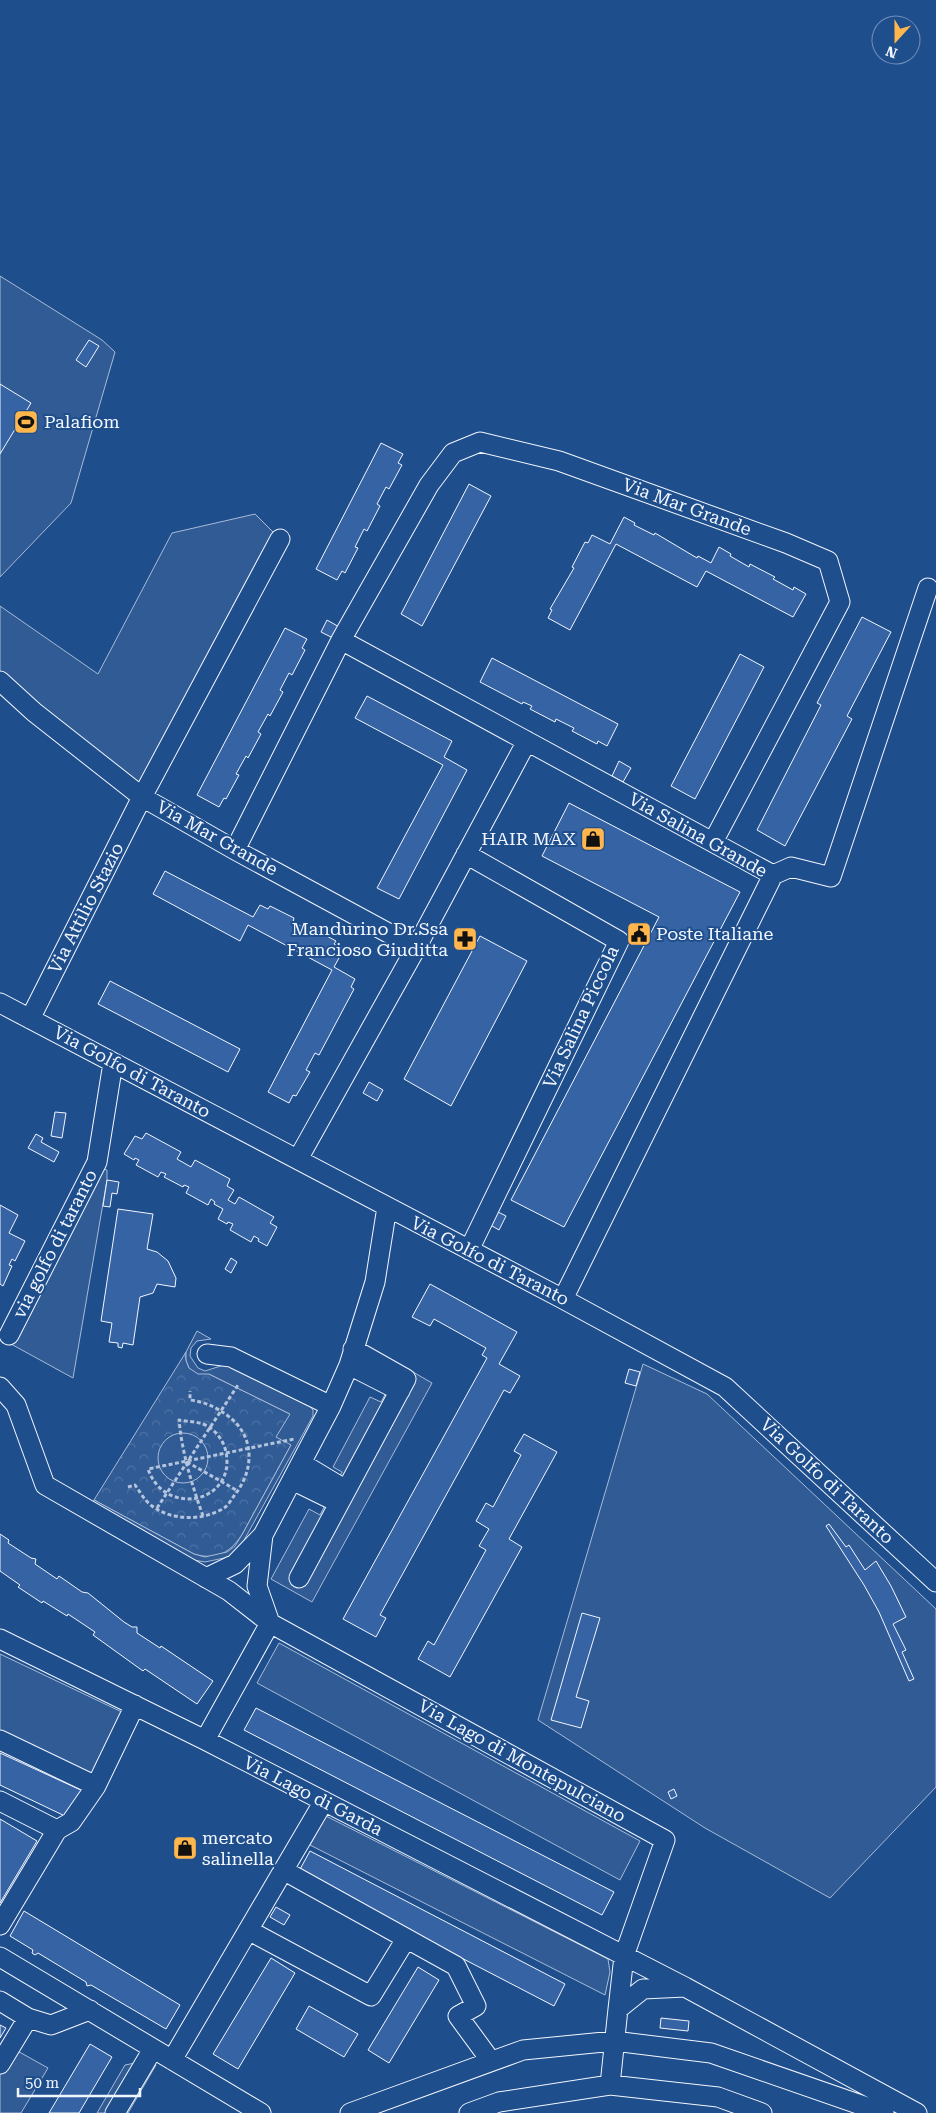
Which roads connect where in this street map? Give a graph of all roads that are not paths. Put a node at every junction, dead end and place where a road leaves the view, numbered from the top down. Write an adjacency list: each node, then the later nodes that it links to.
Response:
1 (280, 539): 6 (street, Via Mar Grande)
2 (928, 588): 10 (street)
3 (341, 640): 5 (street, Via Salina Grande); 7 (street, Via Mar Grande); 8 (street)
4 (0, 681): 6 (street)
5 (527, 741): 7 (street, Via Salina Grande); 9 (street)
6 (142, 796): 8 (street, Via Mar Grande); 13 (street, Via Attilio Stazio)
7 (713, 842): 10 (street, Via Salina Grande)
8 (235, 850): 11 (street, Via Mar Grande)
9 (466, 854): 11 (street); 17 (street, Via Salina Piccola)
10 (773, 875): 18 (street, Via Salina Grande)
11 (416, 948): 15 (street)
12 (0, 1003): 13 (street, Via Golfo di Taranto)
13 (30, 1019): 14 (street, Via Golfo di Taranto)
14 (113, 1063): 15 (street, Via Golfo di Taranto); 19 (street, via golfo di taranto)
15 (298, 1159): 16 (street, Via Golfo di Taranto)
16 (387, 1207): 17 (street, Via Golfo di Taranto); 21 (street)
17 (469, 1250): 18 (street, Via Golfo di Taranto)
18 (563, 1299): 30 (street, Via Golfo di Taranto)
19 (9, 1335)
20 (207, 1354): 23 (street)
21 (351, 1357): 23 (street); 26 (street)
22 (0, 1387): 28 (street, Via Lago di Montepulciano)
23 (331, 1406): 24 (street)
24 (301, 1463): 25 (street); 26 (street)
25 (292, 1480): 26 (street); 27 (street)
26 (343, 1497): 29 (street)
27 (263, 1535): 28 (street); 31 (street)
28 (206, 1578): 31 (street, Via Lago di Montepulciano)
29 (299, 1578)
30 (936, 1582)
31 (270, 1623): 35 (street); 44 (street, Via Lago di Montepulciano)
32 (0, 1639): 33 (street, Via Lago di Garda)
33 (135, 1705): 35 (street, Via Lago di Garda); 36 (street)
34 (0, 1740): 36 (street)
35 (205, 1740): 38 (street, Via Lago di Garda)
36 (96, 1786): 39 (street)
37 (0, 1801): 39 (street)
38 (324, 1801): 40 (street); 44 (street, Via Lago di Garda)
39 (57, 1830): 41 (street)
40 (283, 1870): 42 (street); 43 (street)
41 (0, 1926)
42 (248, 1930): 43 (street); 53 (street)
43 (406, 1939): 54 (street)
44 (624, 1956): 46 (street, Via Lago di Garda); 48 (street)
45 (0, 1957): 49 (street)
46 (685, 1987): 48 (street); 64 (street, Via Lago di Garda)
47 (0, 2001): 50 (street)
48 (618, 2009): 51 (street)
49 (90, 2010): 50 (street); 52 (street)
50 (28, 2018): 55 (street)
51 (614, 2041): 54 (street); 56 (street); 57 (street)
52 (152, 2049): 53 (street); 58 (street)
53 (172, 2060): 59 (street)
54 (491, 2061): 60 (street)
55 (0, 2064)
56 (610, 2085): 61 (street); 62 (street)
57 (839, 2106): 63 (street)
58 (115, 2113)
59 (261, 2113)
60 (350, 2113)
61 (469, 2113)
62 (762, 2113)
63 (884, 2113)
64 (918, 2113)

